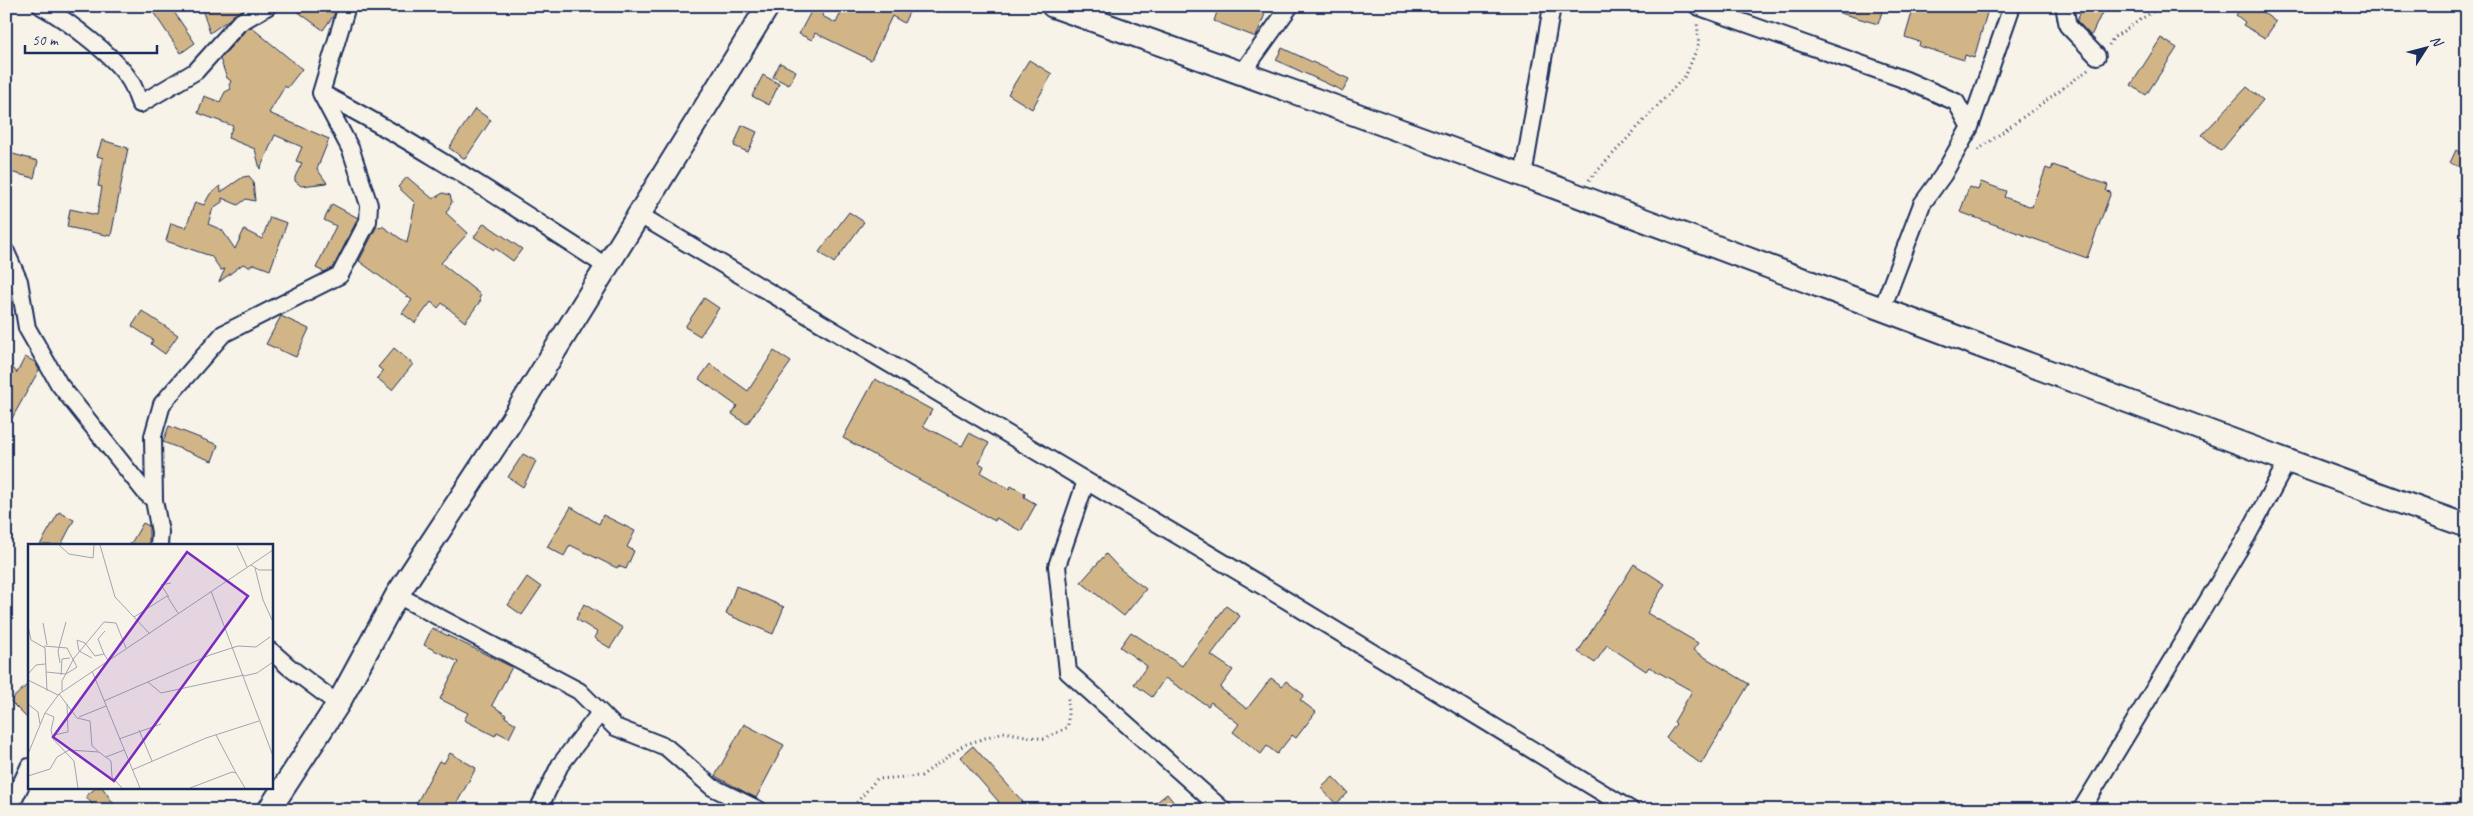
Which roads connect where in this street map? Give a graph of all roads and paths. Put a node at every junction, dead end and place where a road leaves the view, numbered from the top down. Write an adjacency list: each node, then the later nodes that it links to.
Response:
1 (41, 6): 2 (street)
2 (268, 6)
3 (347, 6): 14 (street)
4 (768, 6): 19 (main road)
5 (1053, 6): 13 (main road)
6 (1290, 6): 13 (street)
7 (1552, 6): 17 (street)
8 (2012, 6): 15 (street)
9 (2064, 6): 12 (street)
10 (2186, 6): 12 (path)
11 (1696, 11): 15 (street); 18 (path)
12 (2098, 59): 16 (path)
13 (1242, 73): 17 (main road)
14 (321, 93): 21 (street); 25 (street)
15 (1970, 127): 22 (street)
16 (1975, 152)
17 (1523, 176): 18 (main road)
18 (1576, 196): 22 (main road)
19 (638, 214): 21 (main road); 24 (street)
20 (6, 252): 25 (street)
21 (606, 266): 28 (main road)
22 (1882, 309): 23 (main road)
23 (2287, 462): 26 (main road); 41 (street)
24 (1086, 481): 30 (street); 40 (street)
25 (154, 500): 27 (street)
26 (2467, 526)
27 (159, 544)
28 (396, 595): 31 (main road); 32 (street)
29 (272, 652): 31 (street)
30 (1068, 672): 38 (path); 39 (street)
31 (338, 704): 35 (main road)
32 (600, 713): 36 (street); 37 (street)
33 (28, 769): 34 (street)
34 (9, 810)
35 (269, 810)
36 (538, 810)
37 (759, 810)
38 (850, 810)
39 (1223, 810)
40 (1631, 810)
41 (2081, 810)

